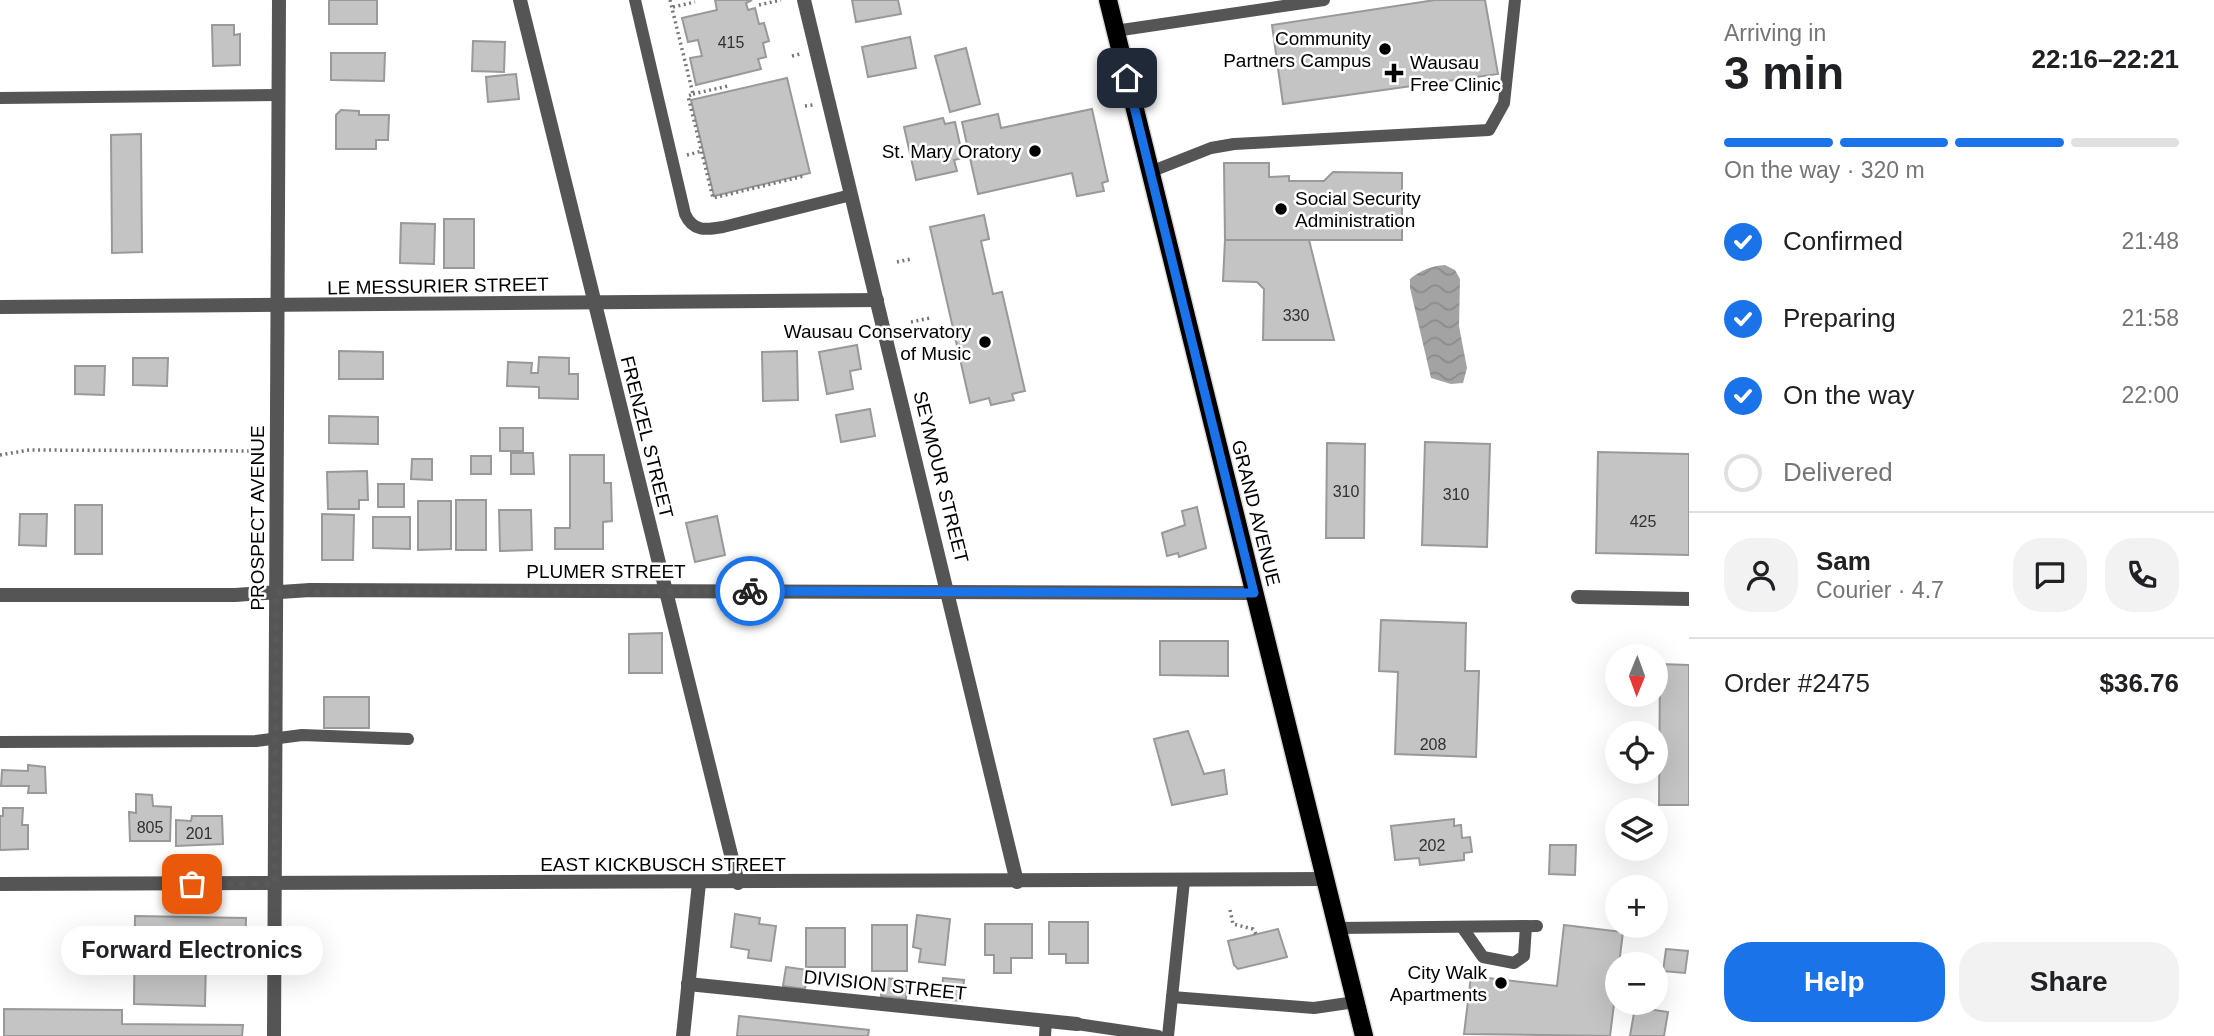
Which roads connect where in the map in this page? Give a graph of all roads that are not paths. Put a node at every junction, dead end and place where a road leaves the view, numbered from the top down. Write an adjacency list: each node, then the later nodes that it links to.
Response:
1 (279, 0): 9 (street, PROSPECT AVENUE)
2 (520, 0): 14 (street, FRENZEL STREET)
3 (635, 0): 12 (lane)
4 (804, 0): 12 (street, SEYMOUR STREET)
5 (1108, 0): 8 (main road, GRAND AVENUE)
6 (1324, 0): 8 (lane)
7 (1515, 0): 11 (lane)
8 (1115, 31): 11 (main road, GRAND AVENUE)
9 (278, 95): 10 (lane); 16 (street, PROSPECT AVENUE)
10 (0, 98)
11 (1150, 172): 20 (main road, GRAND AVENUE)
12 (851, 195): 13 (street, SEYMOUR STREET)
13 (877, 300): 14 (street, LE MESSURIER STREET); 19 (street, SEYMOUR STREET)
14 (594, 303): 16 (street, LE MESSURIER STREET); 17 (street, FRENZEL STREET)
15 (0, 307): 16 (street, LE MESSURIER STREET)
16 (277, 307): 18 (street, PROSPECT AVENUE)
17 (666, 591): 18 (street, PLUMER STREET); 19 (street, PLUMER STREET); 31 (street, FRENZEL STREET)
18 (276, 592): 21 (street, PLUMER STREET); 24 (street, PROSPECT AVENUE)
19 (950, 592): 20 (street, PLUMER STREET); 29 (street, SEYMOUR STREET)
20 (1254, 593): 27 (main road, GRAND AVENUE)
21 (0, 595)
22 (1578, 597): 23 (street)
23 (1689, 599)
24 (276, 739): 25 (lane); 26 (lane); 33 (street, PROSPECT AVENUE)
25 (408, 739)
26 (0, 742)
27 (1325, 879): 28 (street, EAST KICKBUSCH STREET); 35 (main road, GRAND AVENUE)
28 (1184, 881): 29 (street, EAST KICKBUSCH STREET); 37 (lane)
29 (1017, 882): 31 (street, EAST KICKBUSCH STREET)
30 (699, 883): 31 (street, EAST KICKBUSCH STREET); 33 (street, EAST KICKBUSCH STREET); 36 (street)
31 (738, 883)
32 (0, 884): 33 (street, EAST KICKBUSCH STREET)
33 (275, 884): 41 (street, PROSPECT AVENUE)
34 (1462, 927): 34 (lane); 35 (lane)
35 (1337, 928): 38 (main road, GRAND AVENUE)
36 (688, 984): 40 (street, DIVISION STREET); 42 (street)
37 (1172, 997): 38 (lane); 44 (lane)
38 (1355, 1002): 45 (main road, GRAND AVENUE)
39 (1077, 1024): 40 (street, DIVISION STREET); 43 (lane)
40 (1045, 1028)
41 (274, 1036)
42 (683, 1036)
43 (1158, 1036)
44 (1168, 1036)
45 (1364, 1036)

